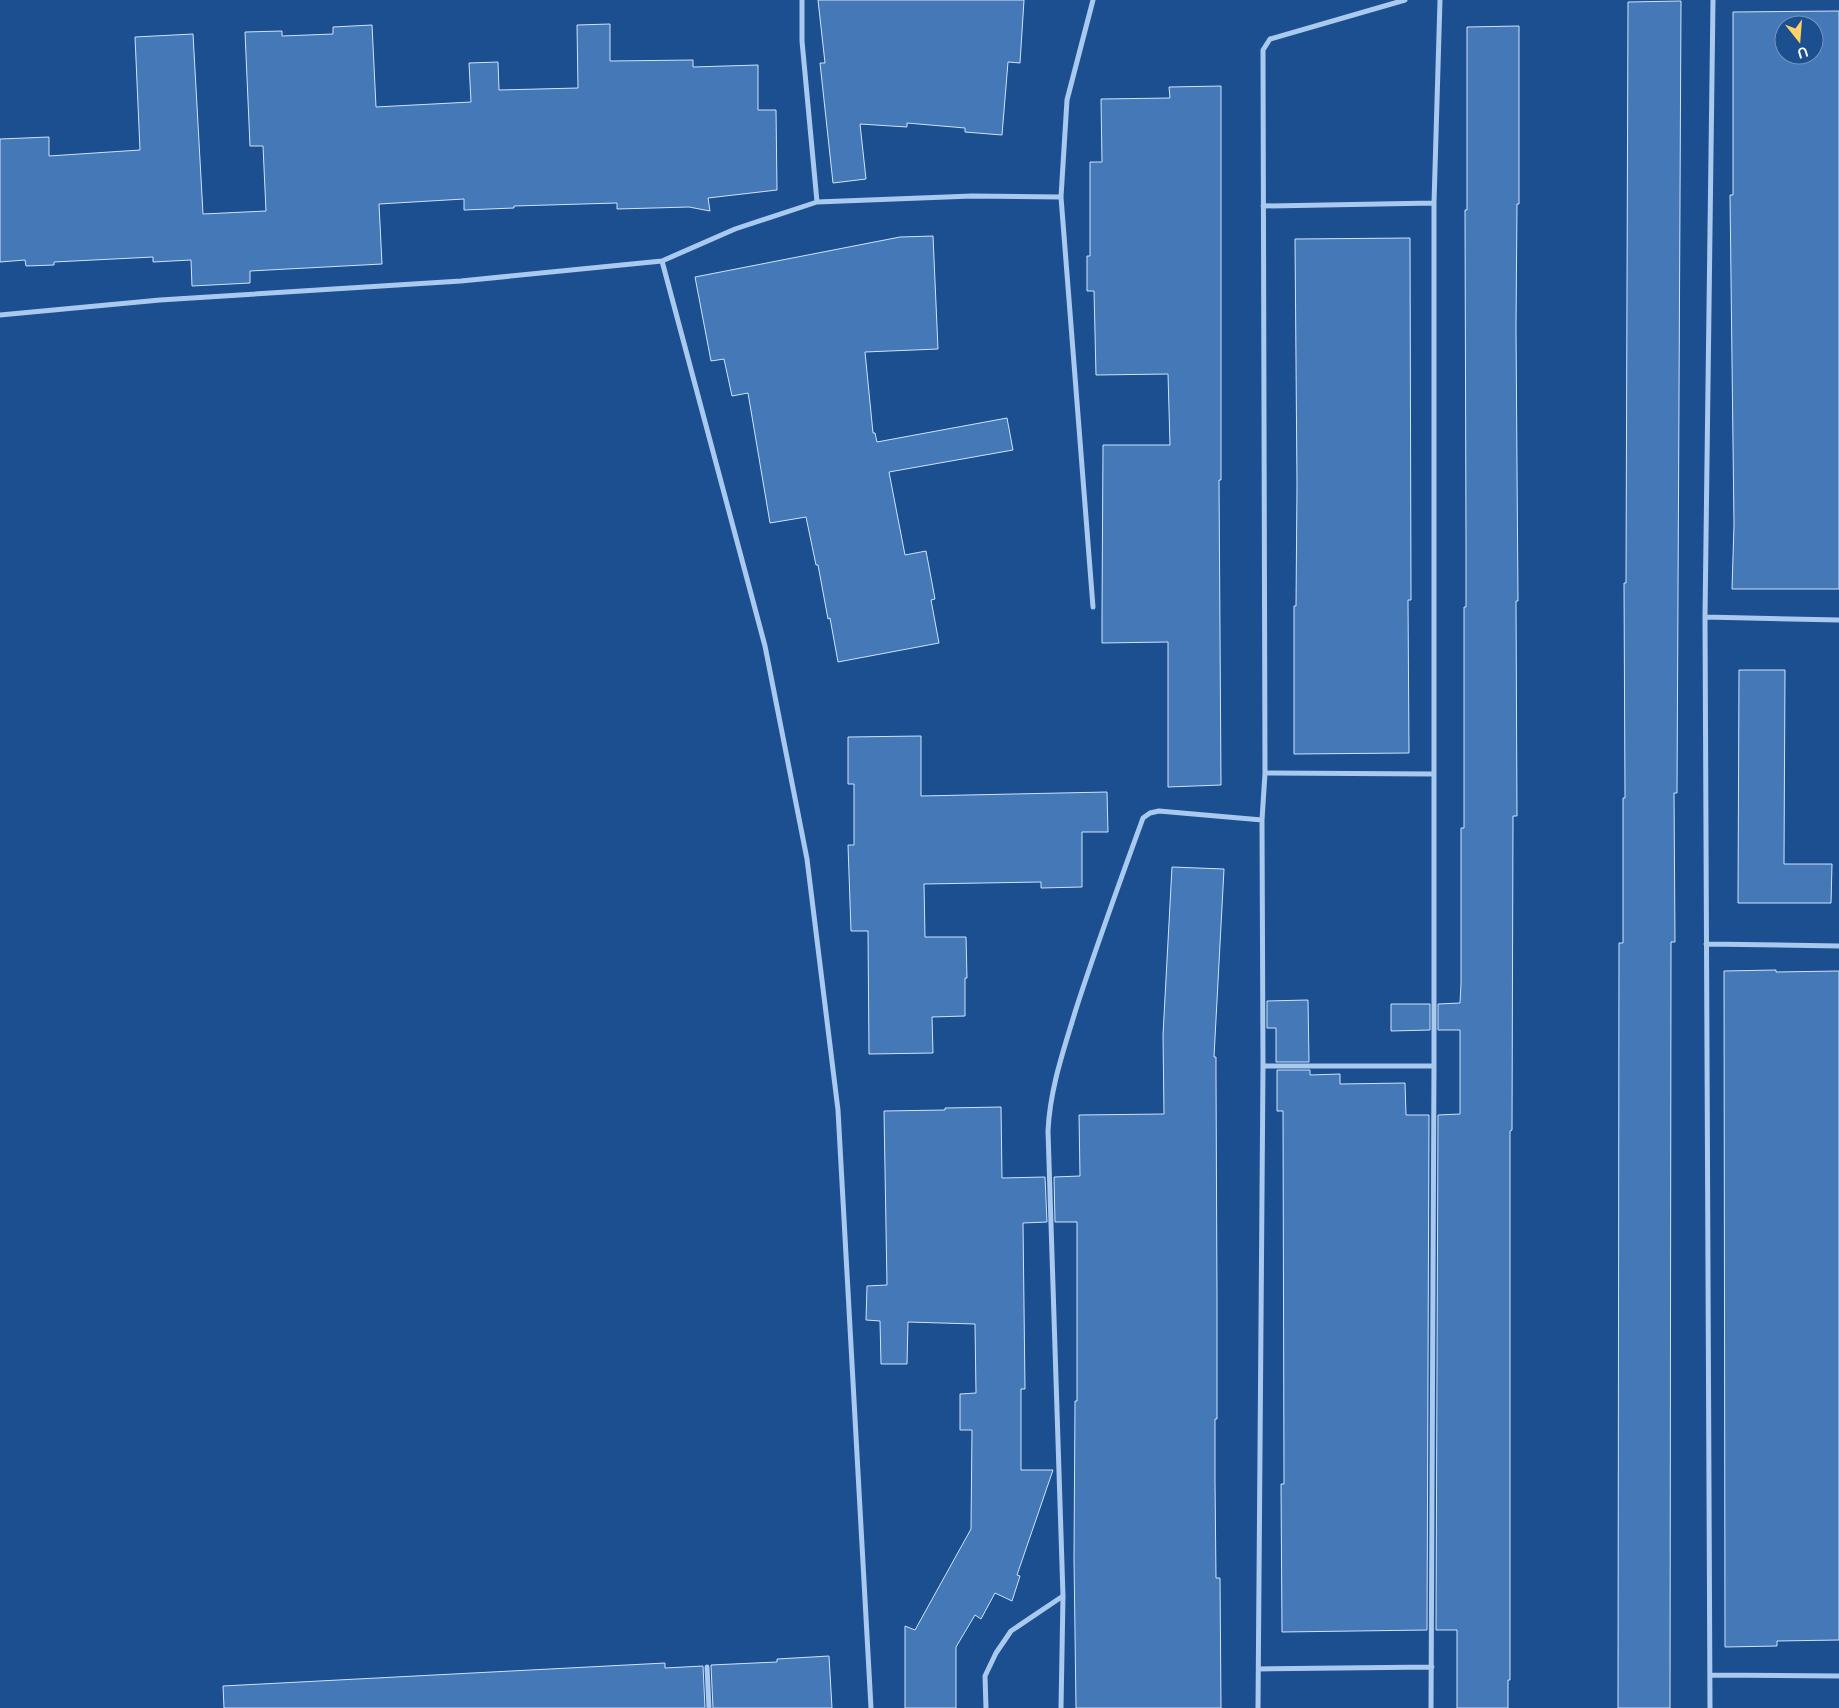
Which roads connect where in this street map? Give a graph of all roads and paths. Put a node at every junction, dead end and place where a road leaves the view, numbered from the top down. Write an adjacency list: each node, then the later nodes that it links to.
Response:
1 (802, 0): 7 (street)
2 (1092, 0): 6 (street)
3 (1405, 0): 9 (street)
4 (1440, 0): 8 (street)
5 (1713, 0): 13 (street)
6 (1061, 197): 7 (street); 12 (street)
7 (817, 202): 10 (street)
8 (1434, 203): 9 (street); 16 (street)
9 (1263, 206): 15 (street)
10 (662, 261): 11 (street); 29 (street)
11 (0, 315)
12 (1093, 607)
13 (1705, 617): 14 (street); 18 (street)
14 (1839, 620)
15 (1265, 773): 16 (street); 17 (street)
16 (1434, 774): 21 (street)
17 (1262, 820): 20 (street); 22 (street)
18 (1706, 944): 19 (street); 26 (street)
19 (1839, 946)
20 (1263, 1066): 21 (street); 25 (street)
21 (1434, 1066): 24 (street)
22 (1064, 1596): 30 (street); 31 (street)
23 (707, 1667): 28 (street)
24 (1432, 1667): 25 (street); 33 (street)
25 (1259, 1669): 32 (street)
26 (1710, 1675): 27 (street); 34 (street)
27 (1839, 1676)
28 (709, 1708)
29 (871, 1708)
30 (986, 1708)
31 (1061, 1708)
32 (1258, 1708)
33 (1431, 1708)
34 (1710, 1708)

